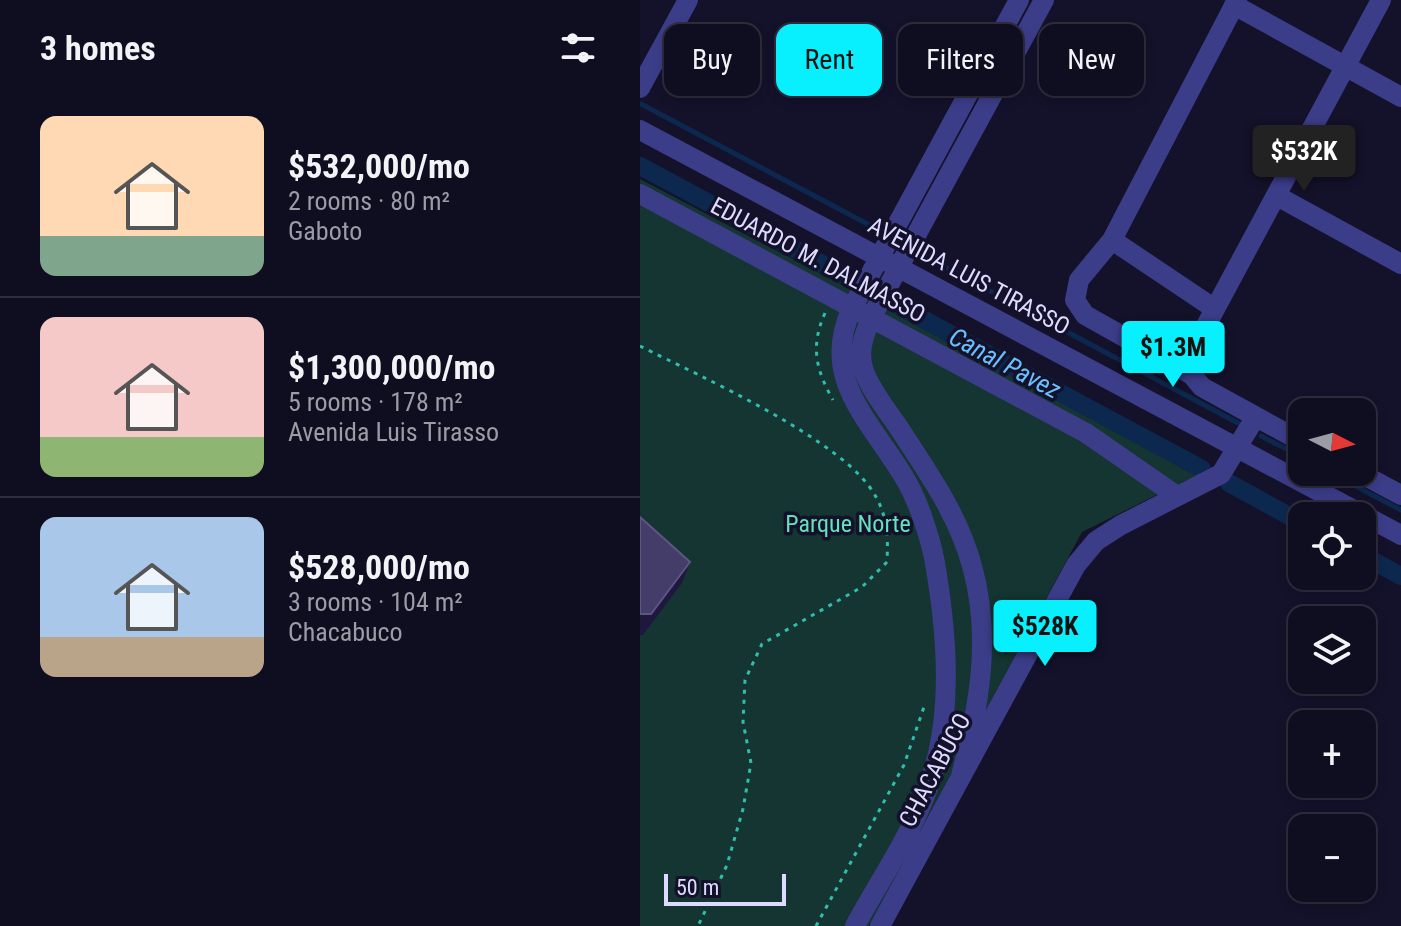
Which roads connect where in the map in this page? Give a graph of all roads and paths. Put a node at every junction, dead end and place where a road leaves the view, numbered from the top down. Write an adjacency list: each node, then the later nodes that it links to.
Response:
1 (688, 0): 7 (street)
2 (1019, 0): 13 (street, CHACABUCO)
3 (1044, 0): 15 (street)
4 (1381, 0): 6 (street)
5 (1236, 3): 6 (street); 12 (street)
6 (1346, 67): 8 (street); 11 (street)
7 (640, 88)
8 (1401, 97)
9 (640, 130): 13 (street, AVENIDA LUIS TIRASSO)
10 (640, 194): 16 (street, EDUARDO M. DALMASSO)
11 (1277, 196): 14 (street); 18 (street)
12 (1112, 240): 18 (street); 21 (street, AVENIDA LUIS TIRASSO)
13 (879, 258): 15 (street, AVENIDA LUIS TIRASSO); 17 (street, CHACABUCO)
14 (1401, 264)
15 (898, 268): 19 (street); 25 (street, AVENIDA LUIS TIRASSO)
16 (832, 297): 17 (street, EDUARDO M. DALMASSO); 22 (path)
17 (852, 308): 19 (street, EDUARDO M. DALMASSO); 34 (street, CHACABUCO)
18 (1215, 309): 21 (street)
19 (871, 318): 28 (street, EDUARDO M. DALMASSO); 31 (street)
20 (640, 346): 32 (path)
21 (1192, 375): 23 (street, AVENIDA LUIS TIRASSO)
22 (838, 409)
23 (1255, 418): 24 (street, AVENIDA LUIS TIRASSO); 25 (street, CHACABUCO)
24 (1288, 435)
25 (1238, 450): 28 (street, CHACABUCO); 29 (street, AVENIDA LUIS TIRASSO)
26 (1376, 482): 27 (street)
27 (1401, 495)
28 (1177, 496): 31 (street, CHACABUCO)
29 (1401, 535)
30 (927, 693): 33 (path)
31 (961, 776): 35 (street, CHACABUCO)
32 (698, 926)
33 (816, 926)
34 (855, 926)
35 (880, 926)

